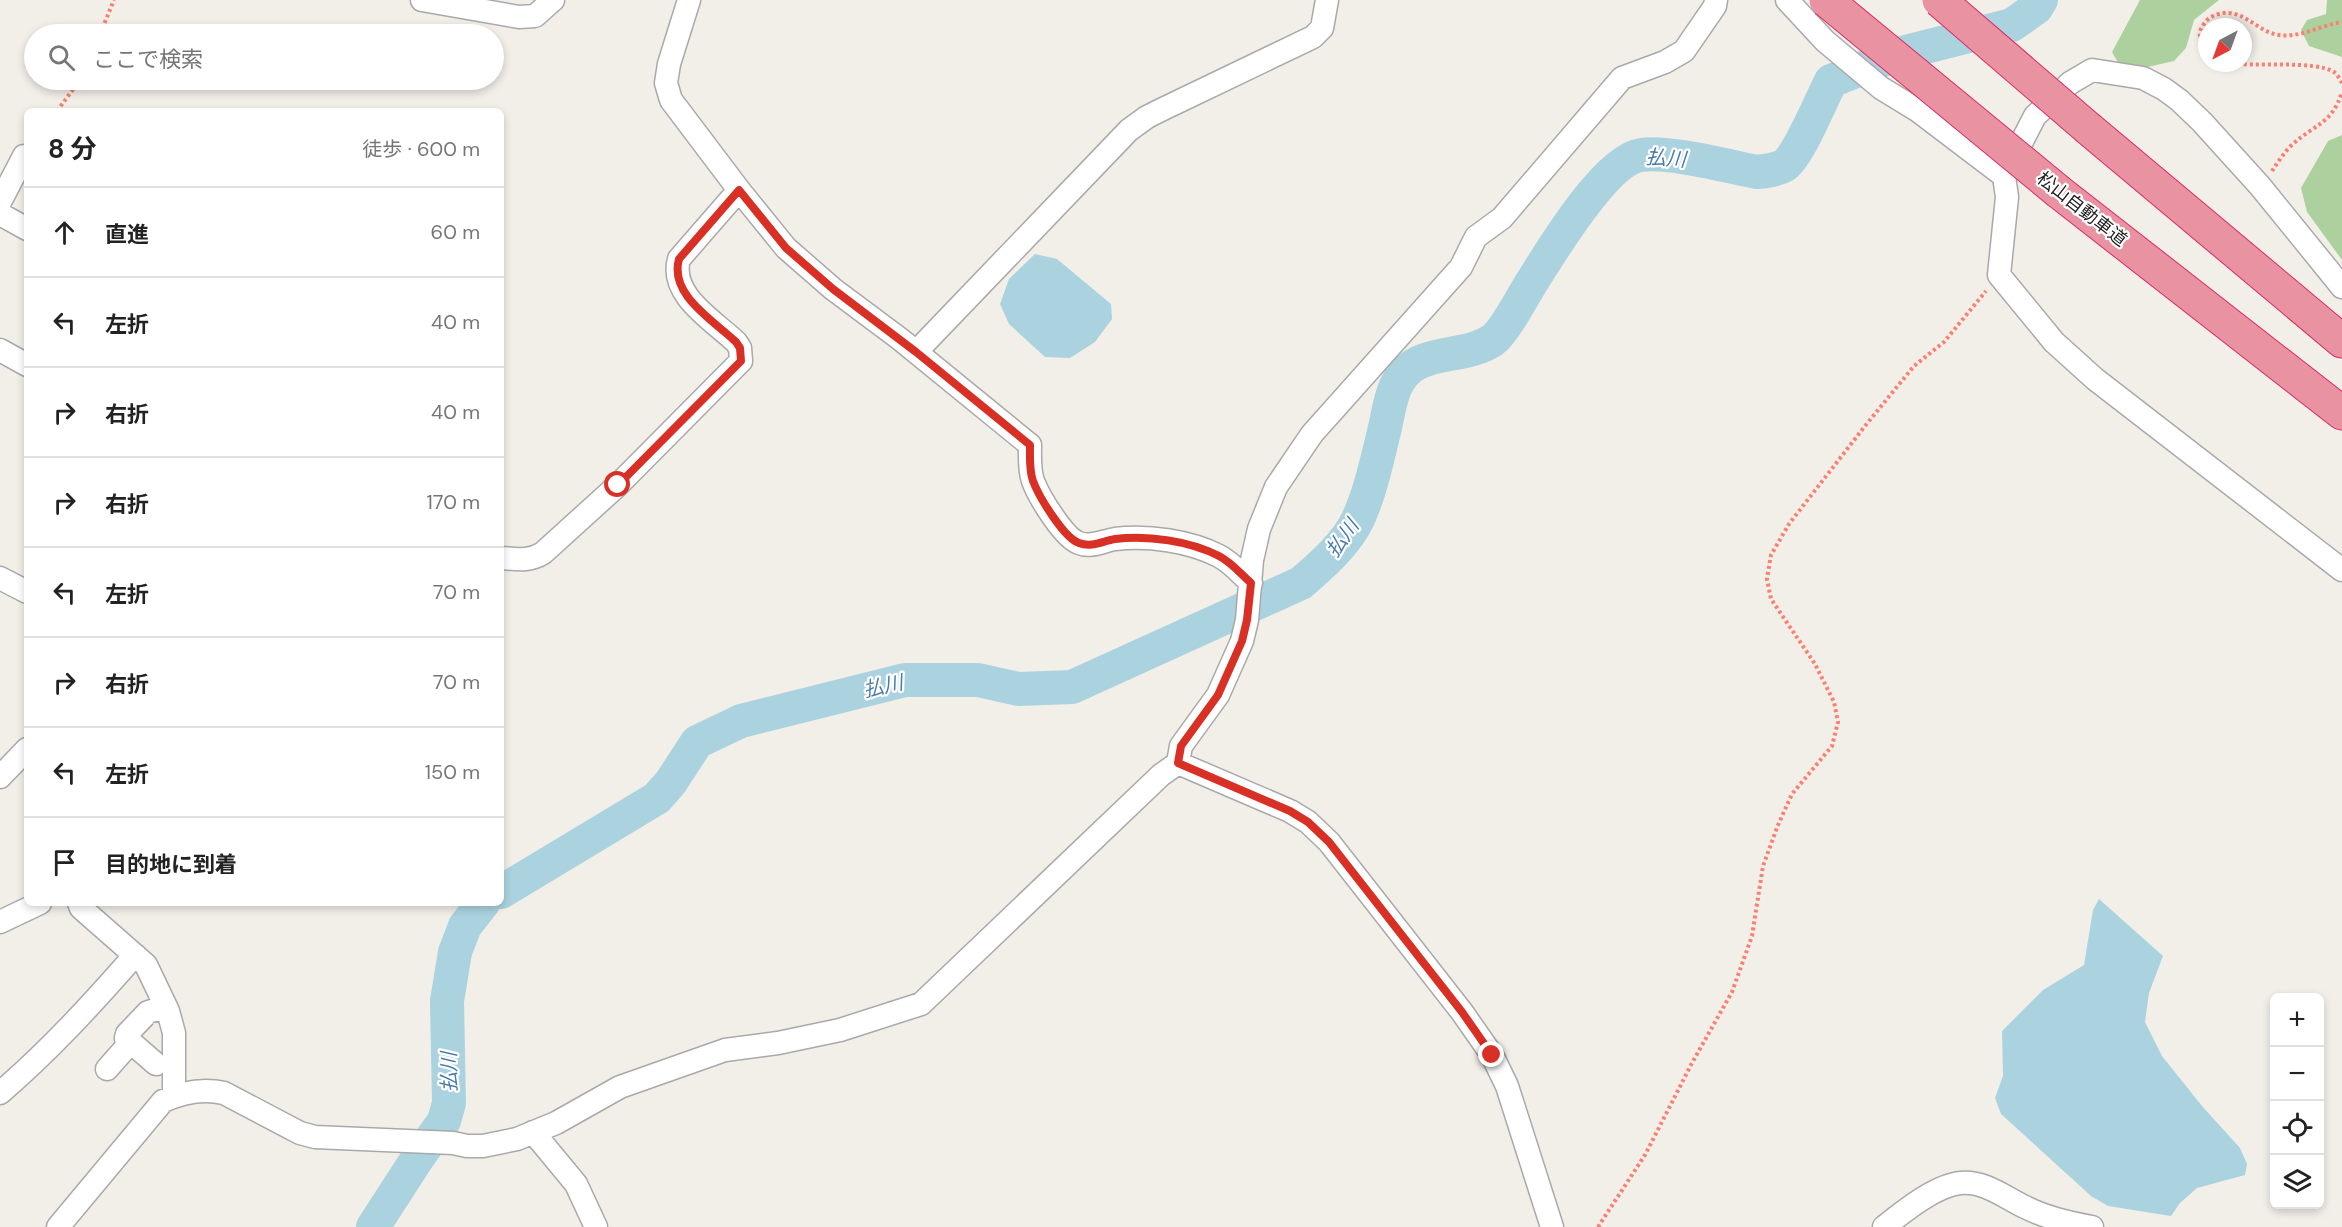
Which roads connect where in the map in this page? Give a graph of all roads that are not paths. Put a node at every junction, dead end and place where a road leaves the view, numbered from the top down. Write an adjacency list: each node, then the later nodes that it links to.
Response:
1 (422, 0): 2 (street)
2 (553, 0)
3 (1327, 0): 18 (street)
4 (1716, 0): 24 (street)
5 (1786, 0): 10 (street)
6 (1826, 0): 20 (highway, 松山自動車道, bridge)
7 (1939, 0): 16 (highway, bridge)
8 (684, 3): 11 (street)
9 (24, 156): 12 (street)
10 (2004, 176): 15 (street); 22 (street)
11 (739, 190): 18 (street); 21 (street)
12 (0, 202)
13 (0, 214): 14 (street)
14 (24, 227)
15 (2342, 287)
16 (2342, 341)
17 (0, 350): 19 (street)
18 (916, 352): 24 (street)
19 (24, 363)
20 (2342, 413)
21 (504, 558)
22 (2342, 570)
23 (0, 578): 25 (street)
24 (1251, 583): 27 (street)
25 (24, 590)
26 (24, 752): 28 (street)
27 (1178, 763): 39 (street); 42 (street)
28 (0, 777)
29 (34, 906): 31 (street)
30 (80, 906): 32 (street)
31 (0, 922)
32 (135, 955): 33 (street); 37 (street)
33 (166, 1007): 34 (street); 38 (street)
34 (130, 1043): 35 (street); 36 (street)
35 (156, 1064)
36 (107, 1069)
37 (0, 1093)
38 (174, 1096): 39 (street); 40 (street)
39 (533, 1132): 41 (street)
40 (58, 1227)
41 (596, 1227)
42 (1552, 1227)
43 (1884, 1227): 44 (street)
44 (2092, 1227)

